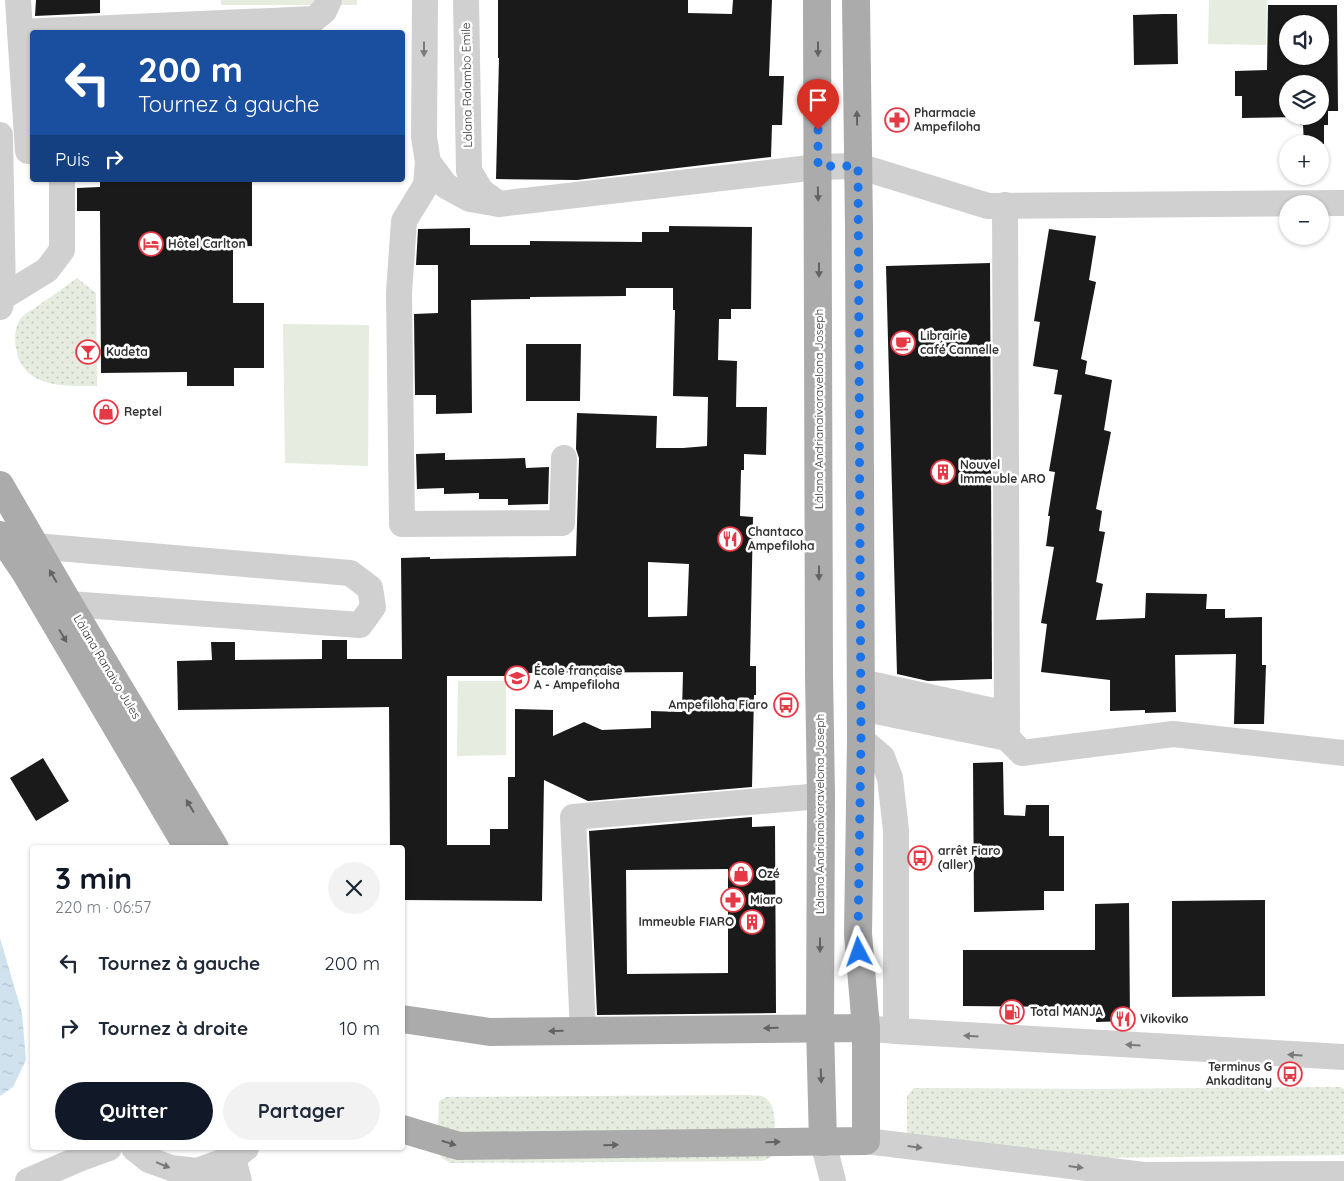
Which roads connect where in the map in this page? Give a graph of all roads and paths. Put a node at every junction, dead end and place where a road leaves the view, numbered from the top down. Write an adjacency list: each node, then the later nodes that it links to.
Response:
1 (18, 0): 10 (street)
2 (329, 0): 7 (street)
3 (425, 0): 13 (street, one-way to 13)
4 (466, 0): 18 (street, Làlana Ralambo Emile)
5 (817, 0): 14 (main road, Làlana Andrianaivoravelona Joseph, one-way to 14)
6 (856, 0): 15 (main road, one-way to 6)
7 (275, 10): 8 (street)
8 (43, 30)
9 (30, 31): 10 (street)
10 (20, 32): 12 (street)
11 (0, 135): 12 (street); 20 (street)
12 (30, 152)
13 (428, 162): 18 (street); 21 (street)
14 (818, 166): 15 (street); 18 (street); 30 (main road, Làlana Andrianaivoravelona Joseph, one-way to 30)
15 (858, 166): 19 (street); 26 (main road)
16 (62, 182): 20 (street)
17 (1343, 200): 19 (street)
18 (499, 204)
19 (1005, 205): 27 (street)
20 (2, 302)
21 (564, 458)
22 (0, 484): 24 (main road, Làlana Ranaivo Jules)
23 (0, 535): 31 (main road, Làlana Ranaivo Jules, one-way to 31)
24 (35, 546): 25 (main road, Làlana Ranaivo Jules, one-way to 24); 25 (street)
25 (69, 604): 32 (main road, Làlana Ranaivo Jules, one-way to 25)
26 (861, 695): 27 (street); 28 (main road)
27 (1007, 726): 29 (street)
28 (861, 739): 35 (main road); 37 (street)
29 (1344, 753)
30 (821, 796): 34 (main road, Làlana Andrianaivoravelona Joseph, one-way to 34); 36 (street)
31 (186, 845)
32 (213, 845)
33 (405, 1019): 36 (main road, one-way to 33)
34 (820, 1027): 35 (main road); 36 (main road, one-way to 36); 40 (main road, Làlana Andrianaivoravelona Joseph, one-way to 40)
35 (866, 1028): 37 (street); 41 (main road)
36 (583, 1031)
37 (896, 1031): 38 (street, one-way to 37)
38 (1344, 1057)
39 (405, 1130): 40 (main road, one-way to 40)
40 (823, 1142): 41 (main road); 48 (street)
41 (866, 1142): 45 (street, one-way to 45)
42 (103, 1150): 47 (street)
43 (136, 1150): 46 (street, one-way to 46)
44 (240, 1162): 46 (street)
45 (1344, 1174)
46 (205, 1176)
47 (28, 1181)
48 (833, 1181)

